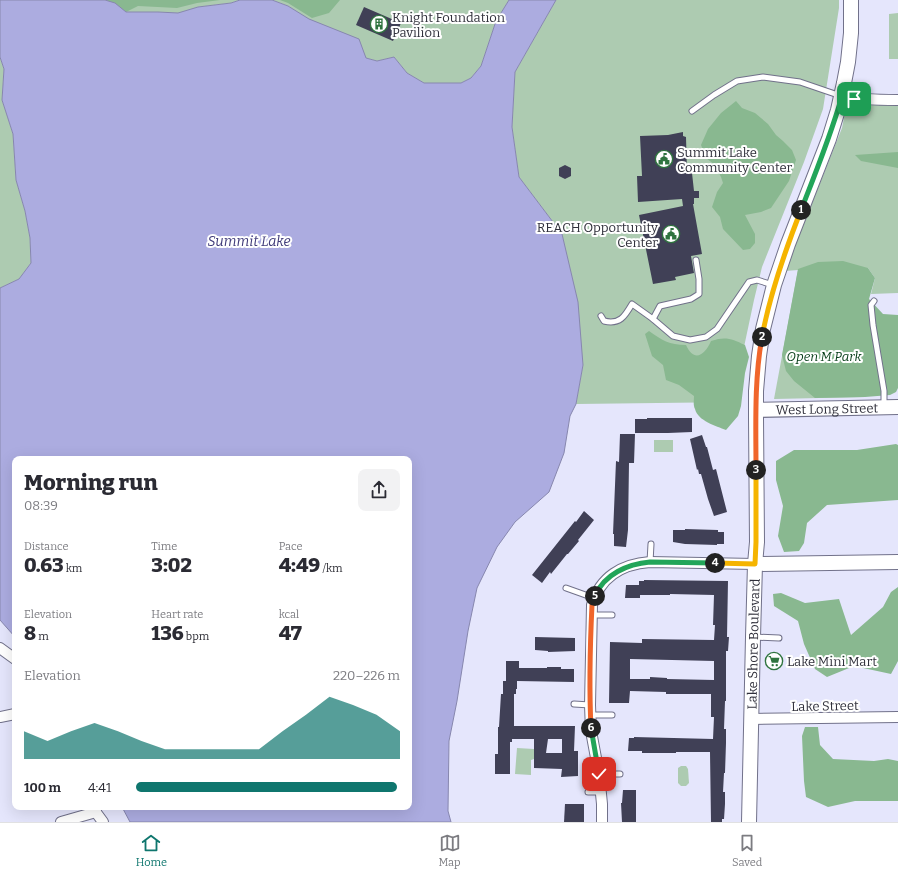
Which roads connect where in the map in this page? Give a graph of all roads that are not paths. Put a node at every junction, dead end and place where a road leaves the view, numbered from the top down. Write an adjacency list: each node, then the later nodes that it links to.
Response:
1 (852, 0): 2 (main road, Lake Shore Boulevard)
2 (842, 96): 3 (street); 4 (lane); 6 (main road, Lake Shore Boulevard)
3 (898, 100)
4 (692, 111)
5 (696, 260): 9 (lane)
6 (774, 285): 9 (lane); 12 (main road, Lake Shore Boulevard)
7 (874, 300): 11 (lane)
8 (601, 316): 9 (lane)
9 (653, 319)
10 (898, 407): 11 (main road, West Long Street)
11 (884, 408): 12 (main road, West Long Street)
12 (756, 410): 16 (main road, Lake Shore Boulevard)
13 (651, 544): 14 (lane)
14 (650, 562): 16 (street); 18 (street)
15 (898, 562): 16 (main road)
16 (755, 564): 21 (main road, Lake Shore Boulevard)
17 (566, 588): 18 (lane)
18 (594, 598): 19 (street)
19 (592, 615): 20 (lane); 26 (street)
20 (612, 615)
21 (753, 637): 22 (lane); 31 (main road, Lake Shore Boulevard)
22 (779, 638)
23 (0, 648): 24 (street)
24 (12, 657)
25 (574, 704): 26 (lane)
26 (590, 710): 28 (lane); 32 (street)
27 (12, 715): 29 (street)
28 (612, 715)
29 (0, 717)
30 (898, 718): 31 (street, Lake Street)
31 (752, 719): 40 (main road, Lake Shore Boulevard)
32 (599, 774): 33 (lane); 35 (street)
33 (620, 774)
34 (588, 792): 35 (lane)
35 (601, 792): 39 (street)
36 (94, 810): 37 (street); 38 (street)
37 (61, 822)
38 (104, 822)
39 (602, 822)
40 (749, 822)

